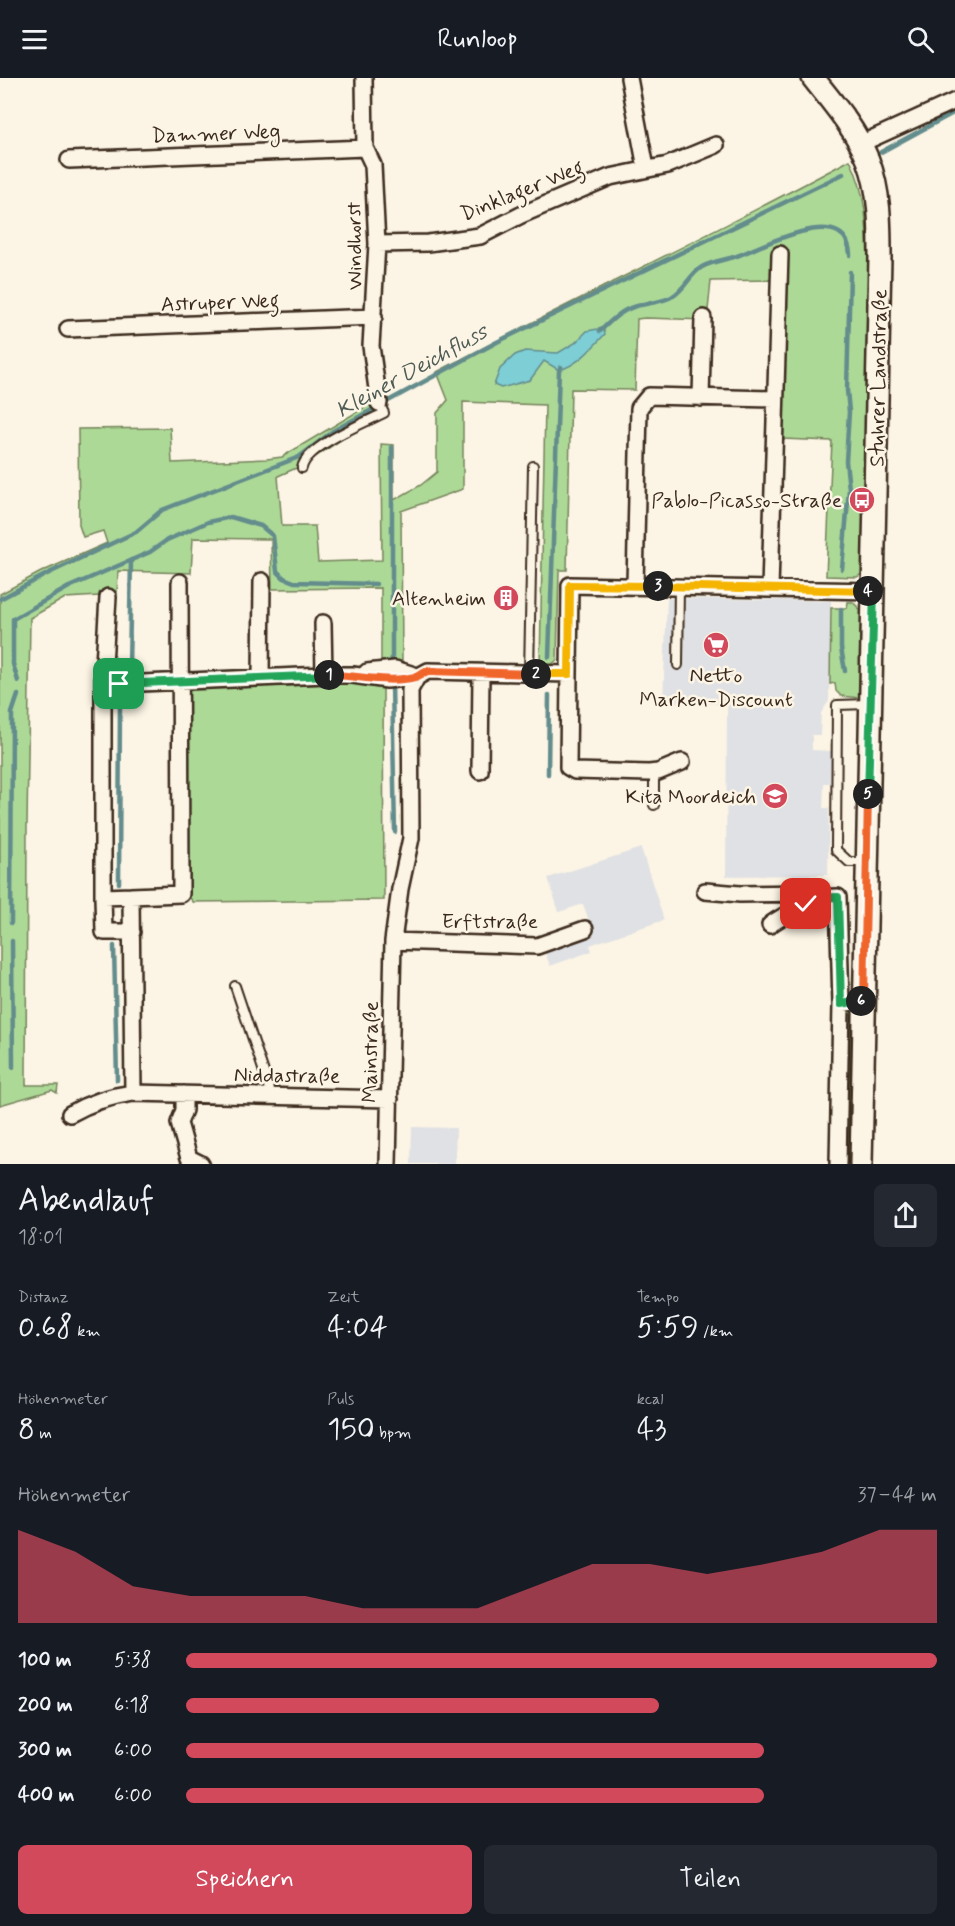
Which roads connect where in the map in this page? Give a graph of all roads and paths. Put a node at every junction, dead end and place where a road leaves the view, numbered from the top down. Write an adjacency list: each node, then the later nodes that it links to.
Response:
1 (364, 78): 7 (street, Windhorst)
2 (629, 78): 9 (street)
3 (813, 78): 6 (main road, Stuhrer Landstraße)
4 (955, 101): 6 (street)
5 (716, 144): 9 (street, Dinklager Weg)
6 (860, 144): 25 (main road, Stuhrer Landstraße)
7 (365, 148): 8 (street, Dammer Weg); 10 (street, Windhorst)
8 (69, 160)
9 (646, 168): 10 (street, Dinklager Weg)
10 (377, 244): 12 (street, Windhorst)
11 (780, 254): 16 (street)
12 (374, 317): 14 (street, Astruper Weg); 17 (street, Windhorst)
13 (703, 318): 15 (street)
14 (68, 329)
15 (701, 398): 16 (street); 22 (street)
16 (775, 399): 24 (street)
17 (381, 408): 19 (lane)
18 (533, 466): 30 (lane)
19 (302, 468)
20 (262, 581): 33 (street)
21 (180, 582): 35 (street)
22 (635, 585): 23 (street); 31 (street)
23 (679, 586): 24 (street); 28 (lane)
24 (770, 589): 25 (street)
25 (874, 591): 37 (main road, Stuhrer Landstraße)
26 (108, 597): 36 (street)
27 (323, 623): 32 (street)
28 (678, 665)
29 (481, 673): 30 (street); 34 (street); 39 (street)
30 (529, 674): 31 (street)
31 (569, 674): 40 (street)
32 (324, 675): 33 (street); 34 (street)
33 (261, 677): 35 (street)
34 (417, 677): 50 (street, Mainstraße)
35 (181, 680): 36 (street); 45 (street)
36 (103, 681): 44 (street)
37 (870, 704): 42 (main road, Stuhrer Landstraße); 42 (lane)
38 (682, 762): 40 (street)
39 (480, 771)
40 (654, 773): 41 (lane)
41 (654, 806)
42 (867, 862): 52 (main road, Stuhrer Landstraße)
43 (705, 891): 46 (street)
44 (103, 897): 45 (street); 49 (street)
45 (131, 897): 49 (street)
46 (811, 898): 47 (street); 53 (street)
47 (770, 925)
48 (585, 929): 50 (street, Erftstraße)
49 (132, 932): 54 (street)
50 (393, 941): 57 (street, Mainstraße)
51 (235, 986): 56 (lane)
52 (864, 1000): 53 (street); 62 (main road, Stuhrer Landstraße)
53 (841, 1004): 61 (street)
54 (133, 1093): 55 (street, Niddastraße); 58 (street, Niddastraße)
55 (184, 1094): 56 (street, Niddastraße); 59 (street)
56 (272, 1096): 57 (street, Niddastraße)
57 (390, 1099): 60 (street, Mainstraße)
58 (70, 1114)
59 (201, 1164)
60 (388, 1164)
61 (838, 1164)
62 (861, 1164)

